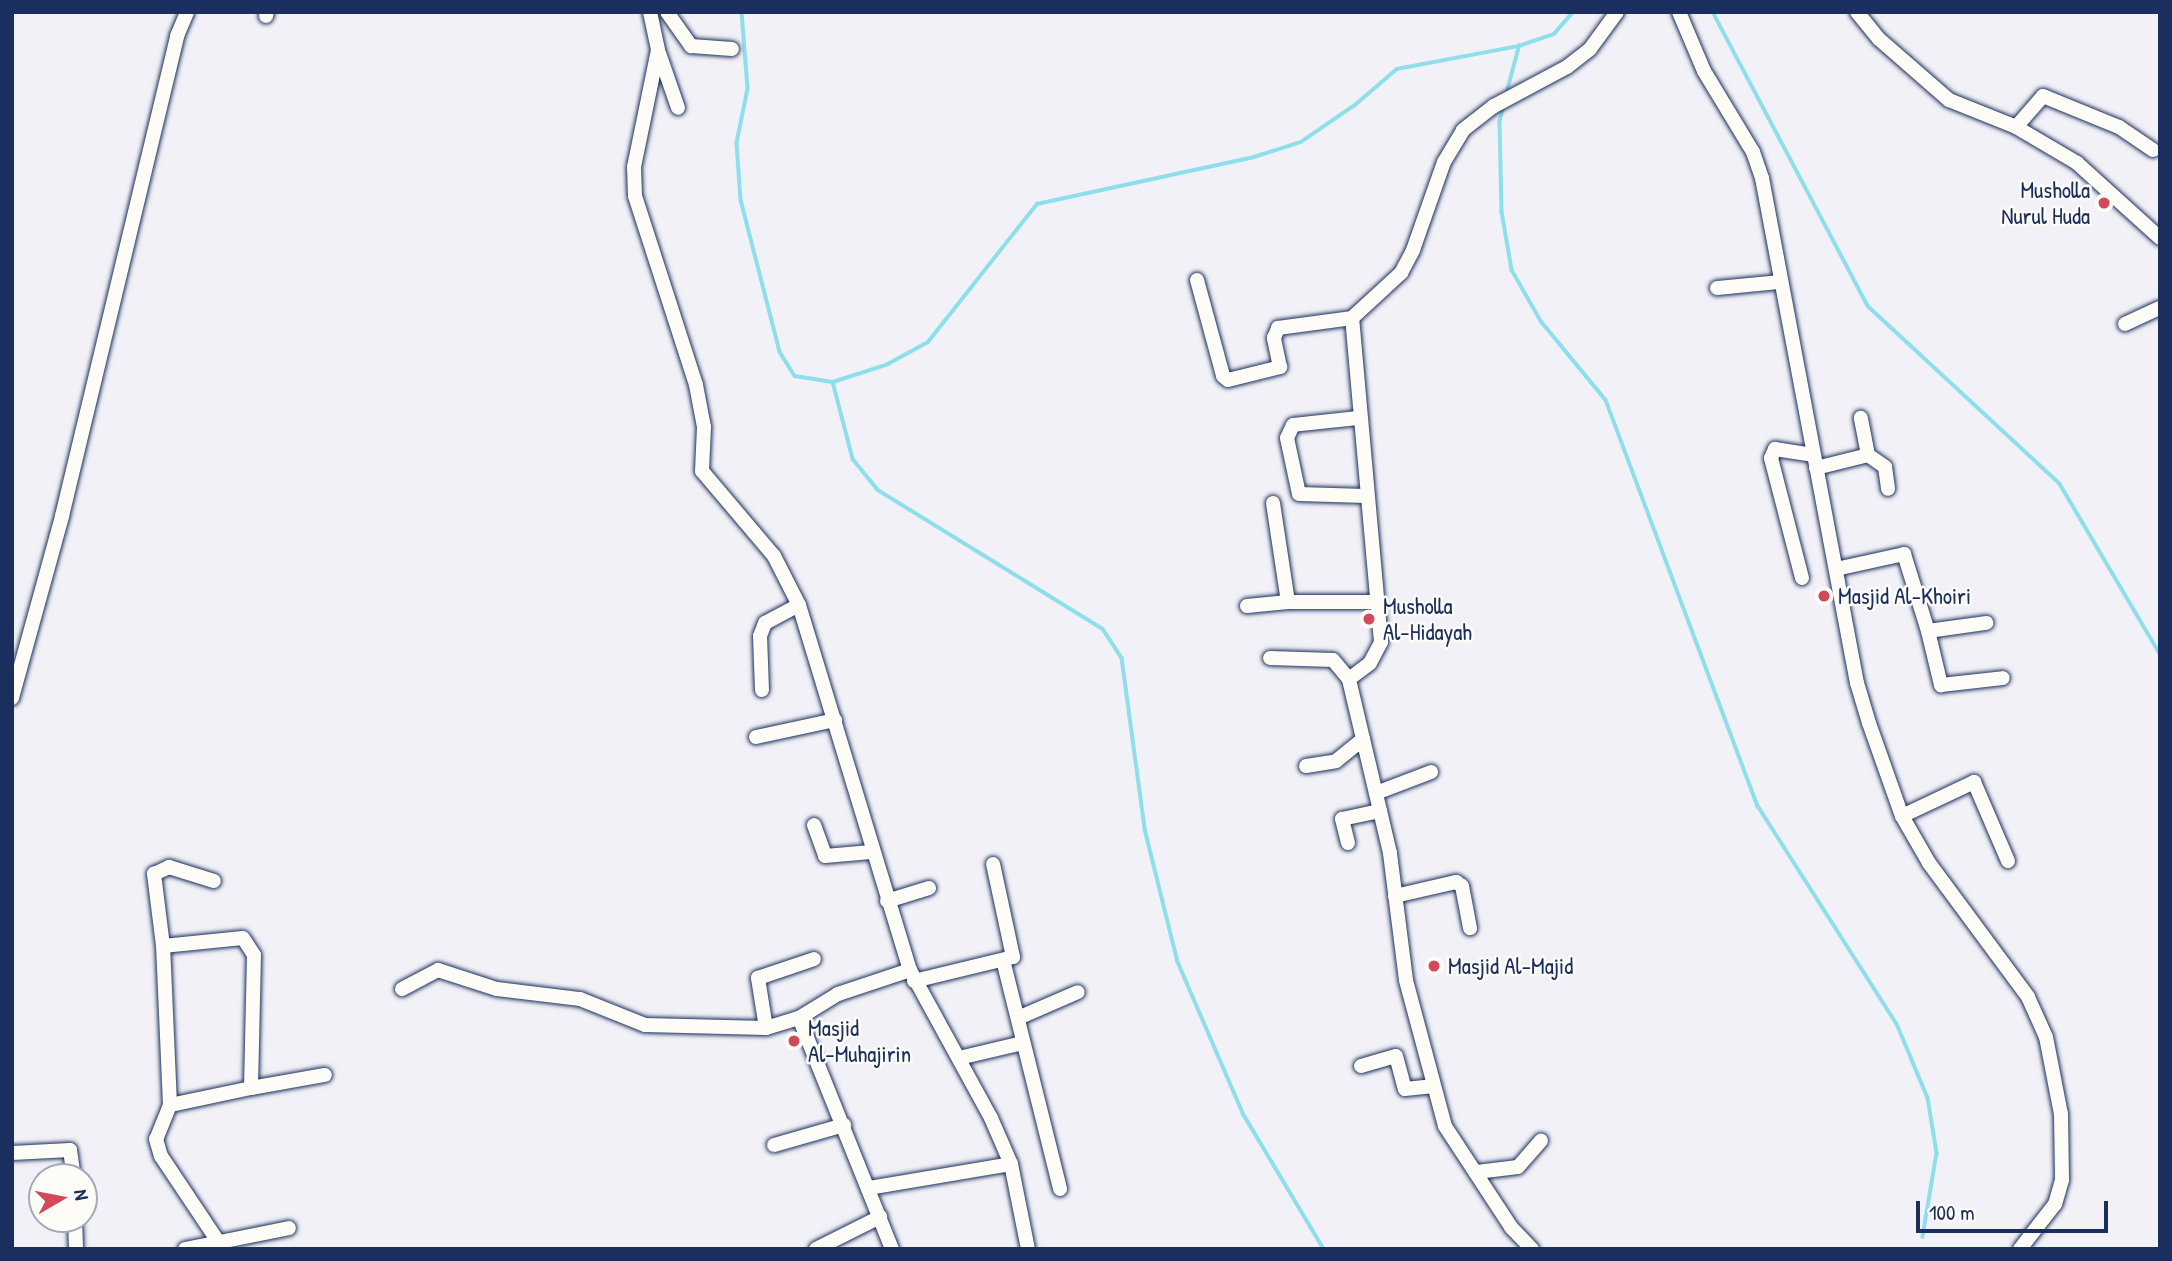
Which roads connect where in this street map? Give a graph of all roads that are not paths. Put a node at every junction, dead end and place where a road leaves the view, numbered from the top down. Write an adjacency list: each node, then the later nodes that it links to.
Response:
1 (187, 12): 38 (street)
2 (650, 12): 8 (street)
3 (667, 12): 7 (street)
4 (1616, 12): 17 (street)
5 (1679, 12): 14 (street)
6 (1857, 12): 10 (street)
7 (732, 49)
8 (658, 50): 9 (street); 30 (street)
9 (678, 108)
10 (2016, 127): 11 (street); 12 (street)
11 (2153, 150)
12 (2160, 238)
13 (1197, 280): 17 (street)
14 (1779, 282): 15 (street); 22 (street)
15 (1717, 288)
16 (2160, 308): 18 (street)
17 (1352, 318): 19 (street)
18 (2125, 324)
19 (1358, 418): 24 (street); 24 (street)
20 (1861, 418): 21 (street)
21 (1868, 455): 22 (street); 23 (street)
22 (1815, 461): 26 (street); 27 (street)
23 (1888, 489)
24 (1366, 496): 29 (street)
25 (1273, 503): 28 (street)
26 (1836, 569): 33 (street); 46 (street)
27 (1802, 578)
28 (1288, 602): 29 (street); 31 (street)
29 (1378, 602): 36 (street)
30 (799, 605): 37 (street); 39 (street)
31 (1247, 606)
32 (1986, 622): 33 (street)
33 (1928, 631): 35 (street)
34 (1270, 659): 36 (street)
35 (2003, 678)
36 (1349, 679): 41 (street)
37 (762, 690)
38 (13, 693)
39 (835, 720): 40 (street); 49 (street)
40 (756, 737)
41 (1363, 739): 42 (street); 44 (street)
42 (1307, 766)
43 (1431, 772): 44 (street)
44 (1376, 793): 45 (street)
45 (1380, 811): 48 (street); 54 (street)
46 (1902, 816): 50 (street); 90 (street)
47 (814, 825): 49 (street)
48 (1348, 843)
49 (871, 852): 55 (street)
50 (2008, 861)
51 (993, 864): 59 (street)
52 (214, 881): 57 (street)
53 (929, 888): 55 (street)
54 (1395, 896): 56 (street); 70 (street)
55 (887, 901): 60 (street)
56 (1470, 928)
57 (163, 946): 71 (street); 72 (street)
58 (814, 959): 65 (street)
59 (1003, 960): 60 (street); 64 (street)
60 (912, 976): 63 (street); 67 (street)
61 (402, 989): 65 (street)
62 (1078, 992): 64 (street)
63 (799, 1018): 65 (street); 73 (street)
64 (1018, 1018): 66 (street)
65 (765, 1028)
66 (1023, 1043): 67 (street); 81 (street)
67 (959, 1058): 78 (street)
68 (1361, 1066): 70 (street)
69 (325, 1075): 71 (street)
70 (1432, 1086): 79 (street)
71 (251, 1088): 72 (street)
72 (170, 1105): 84 (street)
73 (844, 1125): 75 (street); 80 (street)
74 (1541, 1141): 79 (street)
75 (774, 1145)
76 (12, 1153): 77 (street)
77 (72, 1163)
78 (1011, 1164): 80 (street); 88 (street)
79 (1477, 1172): 89 (street)
80 (869, 1188): 82 (street)
81 (1060, 1189)
82 (880, 1217): 86 (street); 87 (street)
83 (289, 1228): 84 (street)
84 (221, 1246): 85 (street)
85 (185, 1249)
86 (816, 1249)
87 (892, 1249)
88 (1028, 1249)
89 (1532, 1249)
90 (2020, 1249)

